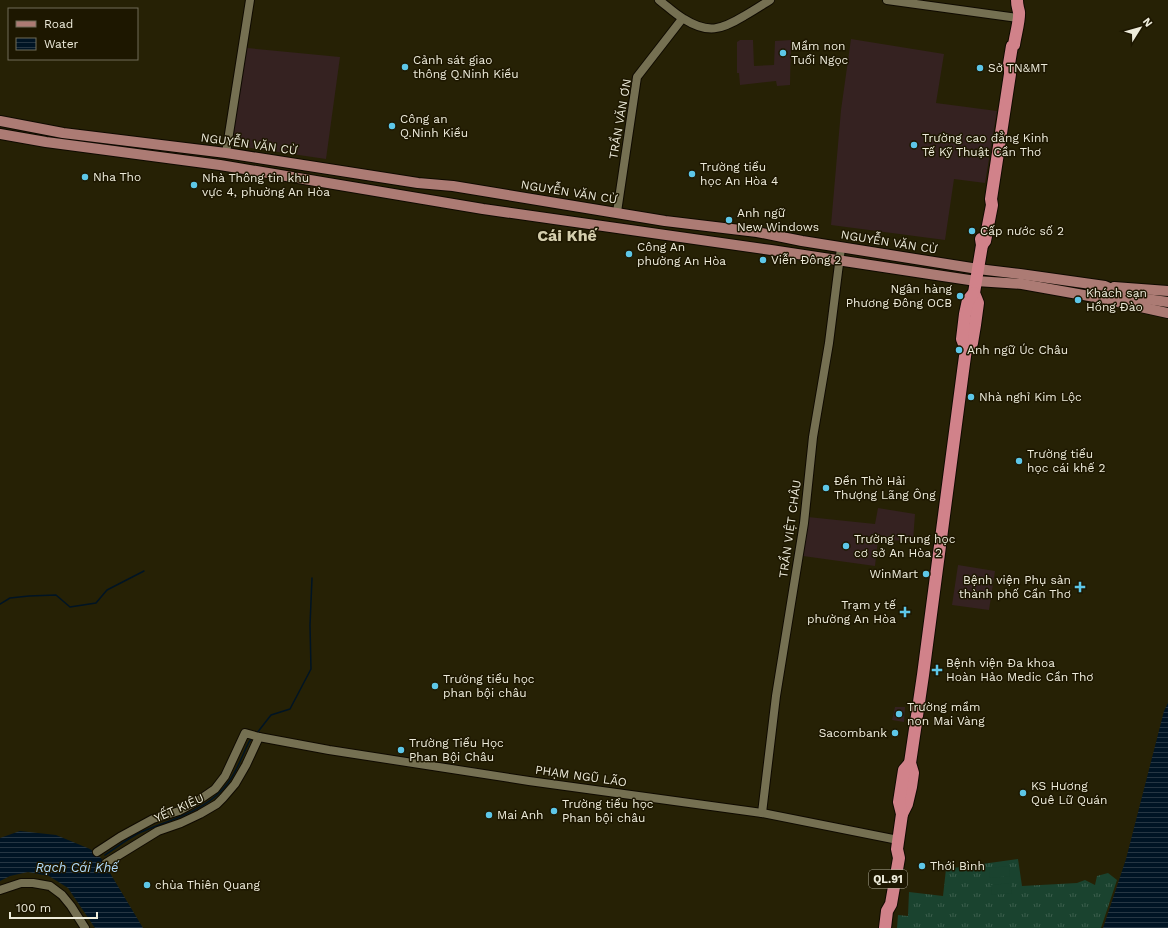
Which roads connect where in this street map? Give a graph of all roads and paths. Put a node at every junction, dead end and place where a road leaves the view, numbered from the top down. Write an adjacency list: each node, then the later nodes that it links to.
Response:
1 (250, 0): 11 (street)
2 (659, 0): 8 (street)
3 (770, 0): 8 (street)
4 (887, 0): 7 (street)
5 (1017, 0): 7 (highway, QL.91)
6 (1023, 0): 7 (highway, QL.91)
7 (1018, 15): 16 (highway, QL.91)
8 (682, 19): 13 (street, TRẦN VĂN ƠN)
9 (0, 121): 11 (main road, NGUYỄN VĂN CỪ)
10 (0, 134): 12 (main road, NGUYỄN VĂN CỪ)
11 (226, 153): 12 (main road); 13 (main road, NGUYỄN VĂN CỪ)
12 (225, 166): 15 (main road, NGUYỄN VĂN CỪ)
13 (617, 212): 14 (main road, NGUYỄN VĂN CỪ)
14 (841, 248): 15 (street, TRẦN VIỆT CHÂU); 16 (main road, NGUYỄN VĂN CỪ)
15 (840, 260): 16 (main road, NGUYỄN VĂN CỪ); 25 (street, TRẦN VIỆT CHÂU)
16 (976, 281): 17 (main road, NGUYỄN VĂN CỪ); 20 (main road, NGUYỄN VĂN CỪ); 27 (highway, QL.91)
17 (1105, 286): 18 (main road); 19 (main road, NGUYỄN VĂN CỪ)
18 (1168, 291)
19 (1132, 297): 20 (main road, NGUYỄN VĂN CỪ); 21 (main road, NGUYỄN VĂN CỪ)
20 (1106, 299): 22 (main road)
21 (1168, 302)
22 (1168, 313)
23 (260, 737): 24 (street, YẾT KIÊU); 24 (street, YẾT KIÊU); 25 (street, PHẠM NGŨ LÃO)
24 (219, 793): 26 (street, YẾT KIÊU); 26 (street, YẾT KIÊU)
25 (762, 813): 27 (street, PHẠM NGŨ LÃO)
26 (156, 826): 28 (street, YẾT KIÊU); 29 (street, YẾT KIÊU)
27 (898, 844): 32 (highway, QL.91)
28 (97, 852)
29 (106, 863)
30 (0, 890): 31 (street)
31 (85, 928)
32 (885, 928)

